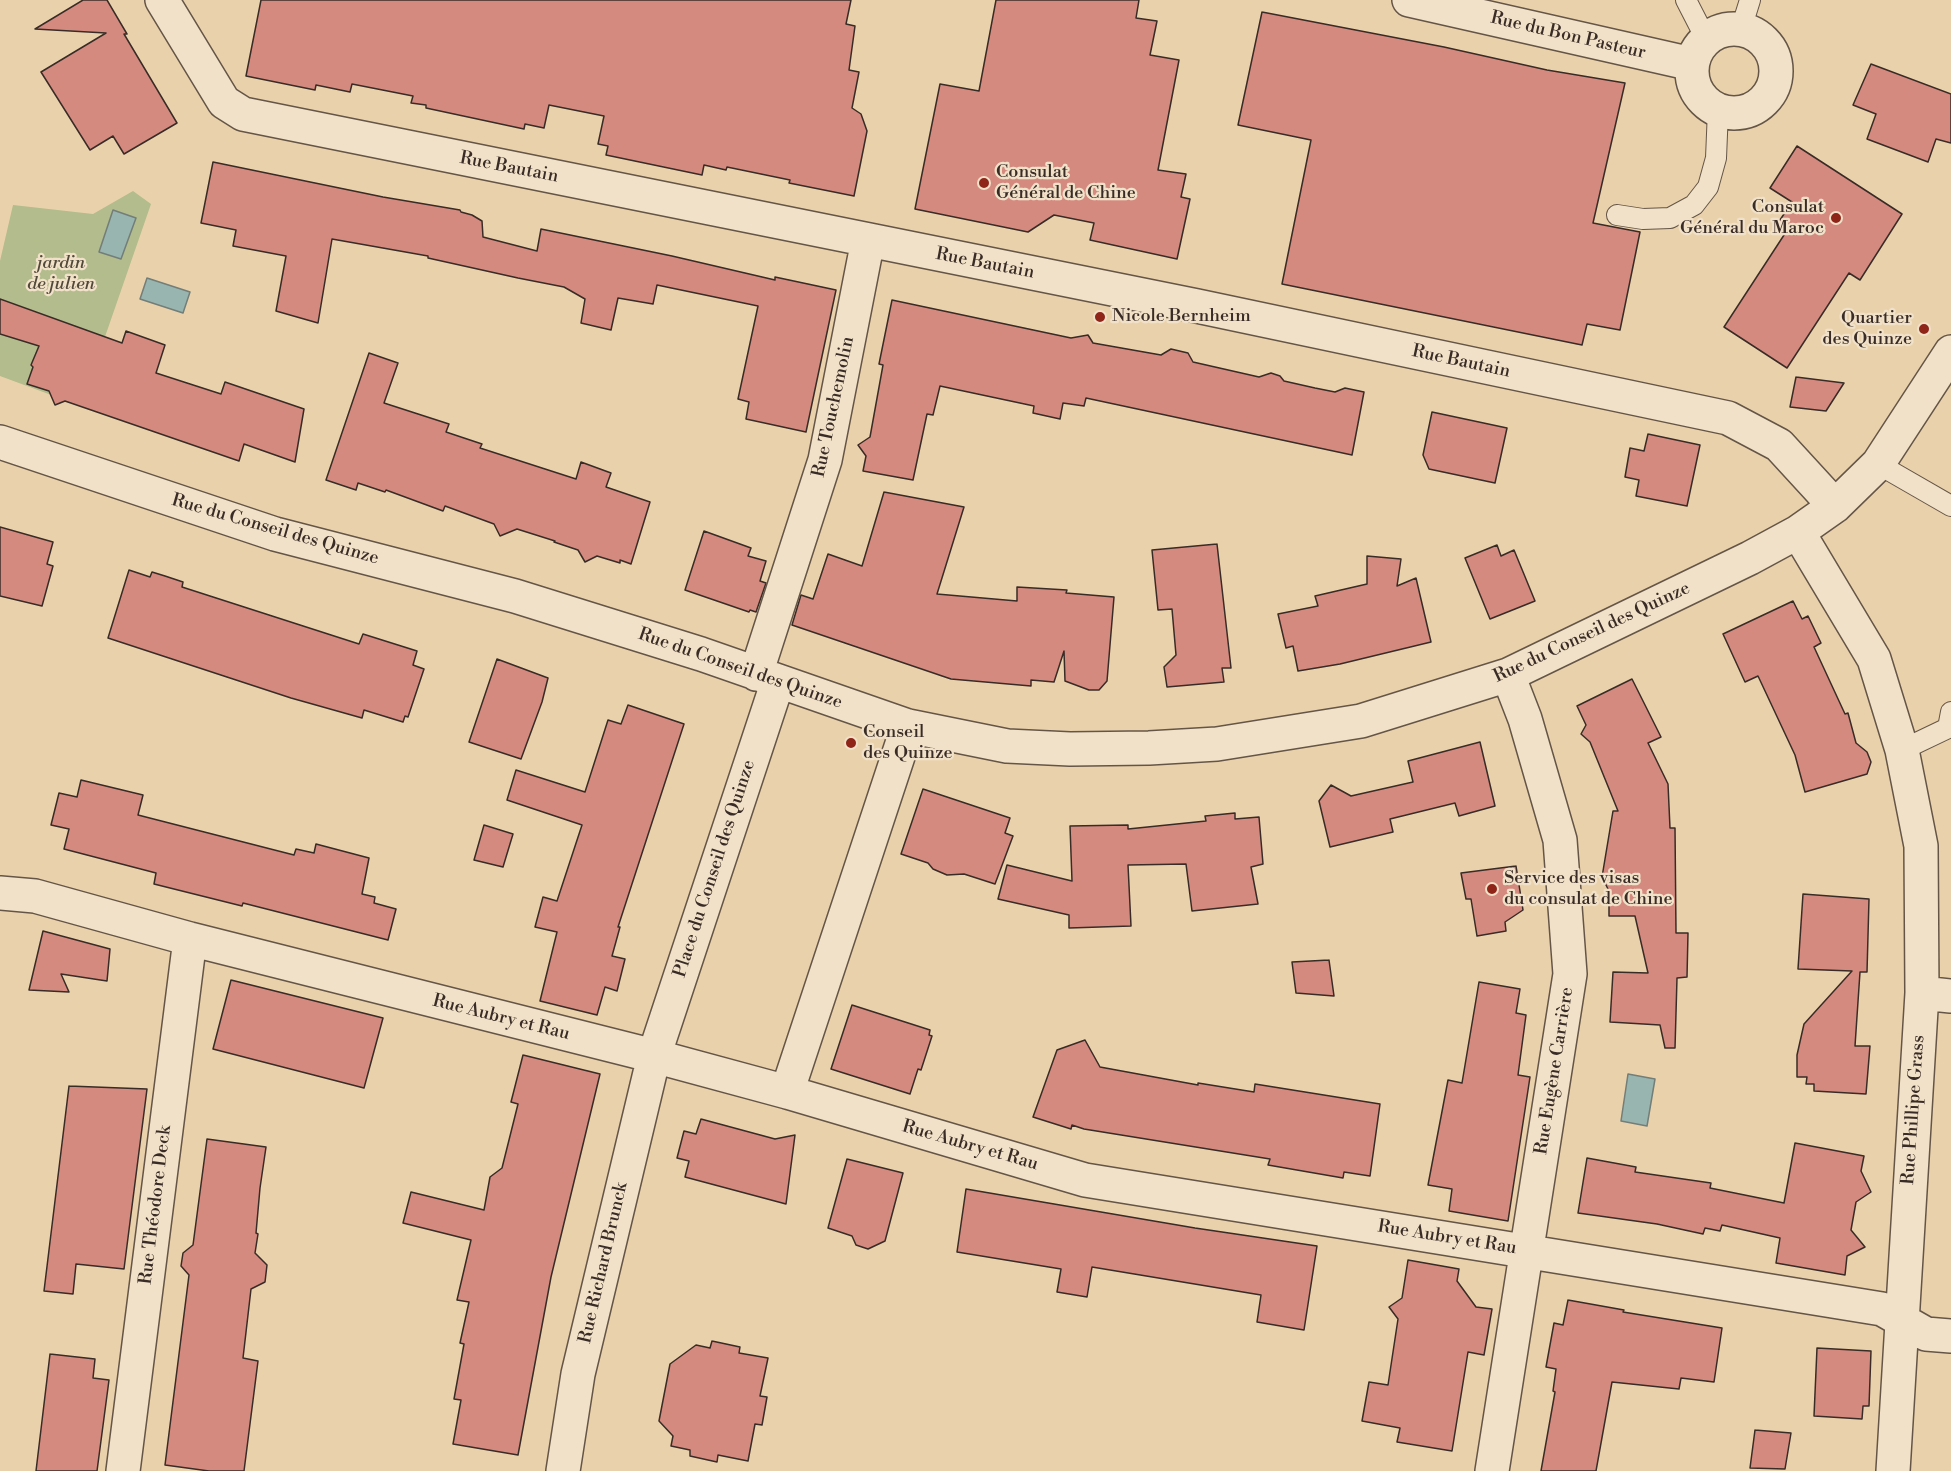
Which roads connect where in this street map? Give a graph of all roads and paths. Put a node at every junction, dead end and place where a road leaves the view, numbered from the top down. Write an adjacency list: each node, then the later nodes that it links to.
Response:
1 (162, 0): 8 (street, Rue Bautain)
2 (1409, 0): 5 (street, Rue du Bon Pasteur)
3 (1686, 0): 5 (lane)
4 (1746, 14): 5 (street); 6 (street)
5 (1699, 51): 6 (street)
6 (1718, 110): 7 (lane)
7 (1617, 215)
8 (868, 240): 12 (street, Rue Bautain); 16 (street, Rue Touchemolin)
9 (1951, 352): 11 (street, Rue du Conseil des Quinze)
10 (0, 442): 16 (street, Rue du Conseil des Quinze)
11 (1878, 464): 12 (street, Rue du Conseil des Quinze); 13 (lane)
12 (1835, 506): 14 (street, Rue du Conseil des Quinze)
13 (1951, 506)
14 (1798, 532): 15 (street, Rue du Conseil des Quinze); 19 (street, Rue Phillipe Grass)
15 (1508, 675): 18 (street, Rue du Conseil des Quinze); 25 (street, Rue Eugène Carrière)
16 (767, 677): 18 (street, Rue du Conseil des Quinze); 23 (street, Place du Conseil des Quinze)
17 (1951, 712): 19 (lane)
18 (908, 726): 24 (street)
19 (1902, 750): 22 (street, Rue Phillipe Grass)
20 (0, 893): 21 (street, Rue Aubry et Rau)
21 (190, 939): 23 (street, Rue Aubry et Rau); 28 (street, Rue Théodore Deck)
22 (1936, 994): 26 (street, Rue Phillipe Grass)
23 (654, 1056): 24 (street, Rue Aubry et Rau); 29 (street, Rue Richard Brunck)
24 (787, 1092): 25 (street, Rue Aubry et Rau)
25 (1527, 1251): 26 (street, Rue Aubry et Rau); 30 (street, Rue Eugène Carrière)
26 (1901, 1320): 27 (street, Rue Aubry et Rau); 31 (street, Rue Phillipe Grass)
27 (1951, 1336)
28 (123, 1471)
29 (563, 1471)
30 (1492, 1471)
31 (1893, 1471)

